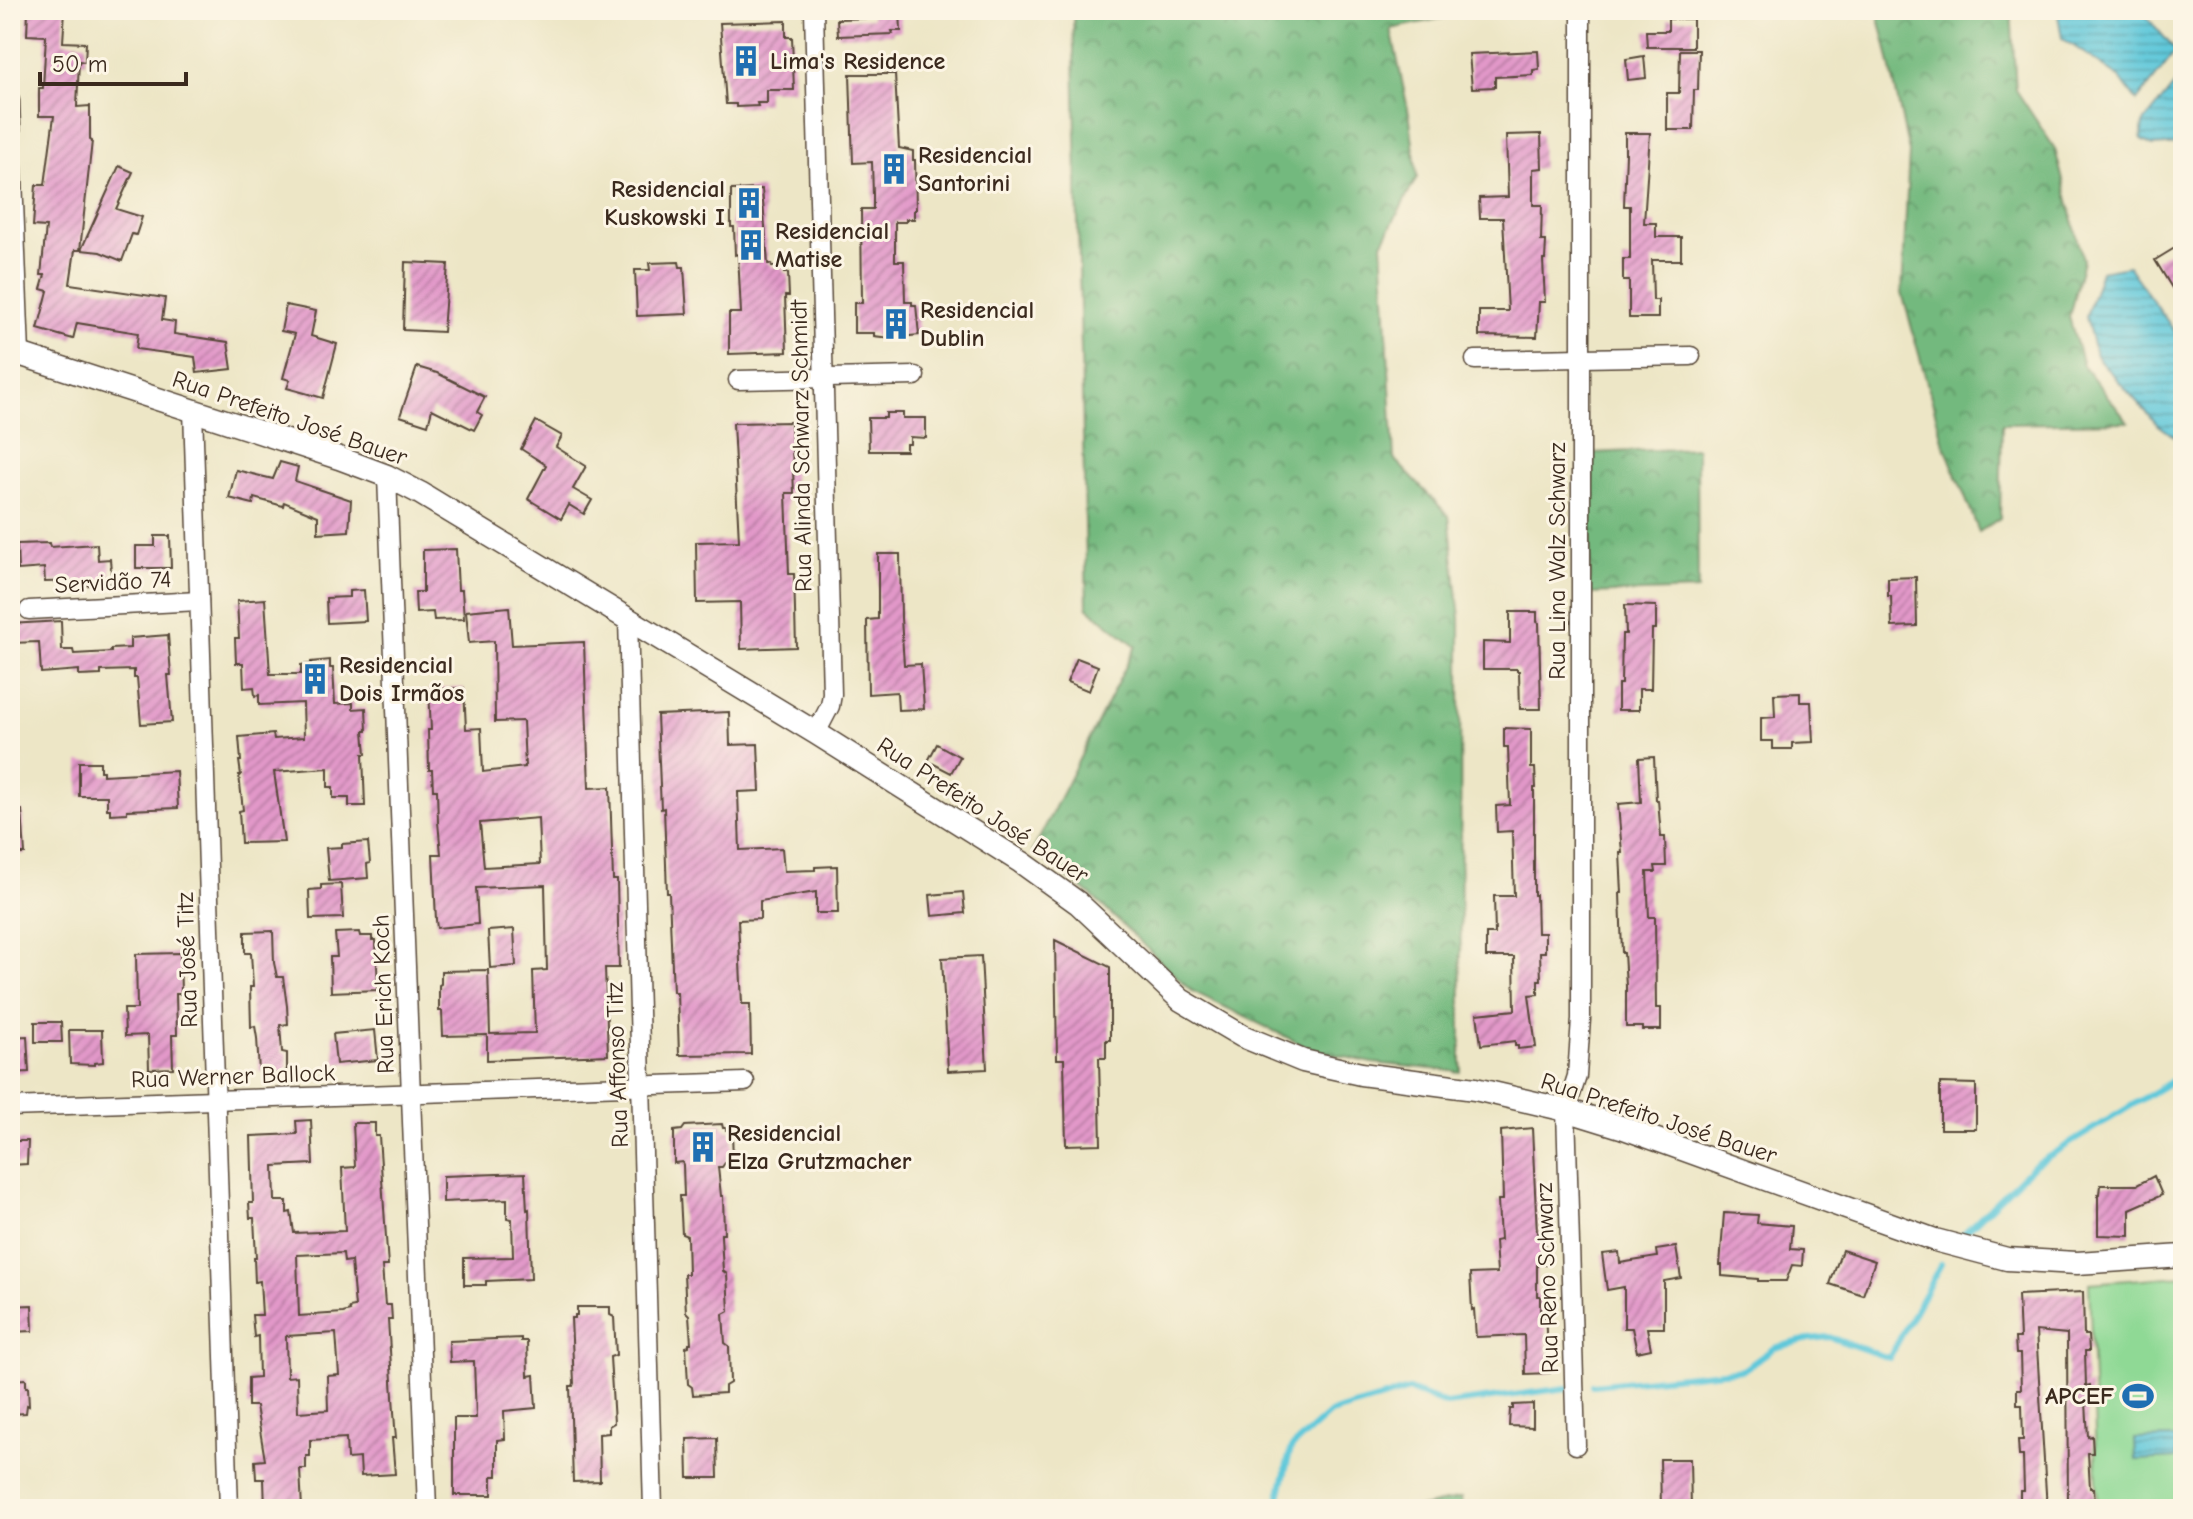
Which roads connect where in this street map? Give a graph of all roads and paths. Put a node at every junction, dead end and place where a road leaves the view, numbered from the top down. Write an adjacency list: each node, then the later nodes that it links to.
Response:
1 (814, 10): 9 (street, Rua Alinda Schwarz Schmidt)
2 (1581, 10): 6 (street, Rua Lina Walz Schwarz)
3 (10, 101): 4 (street)
4 (15, 353): 11 (street, Rua Prefeito José Bauer)
5 (1691, 356): 6 (street)
6 (1581, 359): 7 (street); 22 (street, Rua Lina Walz Schwarz)
7 (1475, 360)
8 (915, 376): 9 (street)
9 (823, 378): 10 (street); 16 (street, Rua Alinda Schwarz Schmidt)
10 (738, 380)
11 (193, 410): 12 (street, Rua Prefeito José Bauer); 13 (street, Rua José Titz)
12 (387, 476): 15 (street, Rua Prefeito José Bauer); 19 (street, Rua Erich Koch)
13 (199, 601): 14 (street, Servidão 74); 20 (street, Rua José Titz)
14 (29, 610)
15 (628, 619): 16 (street, Rua Prefeito José Bauer); 18 (street, Rua Affonso Titz)
16 (816, 733): 22 (street, Rua Prefeito José Bauer)
17 (745, 1082): 18 (street, Rua Werner Ballock)
18 (641, 1086): 19 (street, Rua Werner Ballock); 27 (street, Rua Affonso Titz)
19 (411, 1094): 20 (street, Rua Werner Ballock); 26 (street, Rua Erich Koch)
20 (215, 1100): 21 (street, Rua Werner Ballock); 25 (street, Rua José Titz)
21 (10, 1107)
22 (1566, 1110): 23 (street, Rua Prefeito José Bauer); 24 (street, Rua Reno Schwarz)
23 (2183, 1256)
24 (1576, 1445)
25 (229, 1509)
26 (427, 1509)
27 (653, 1509)

